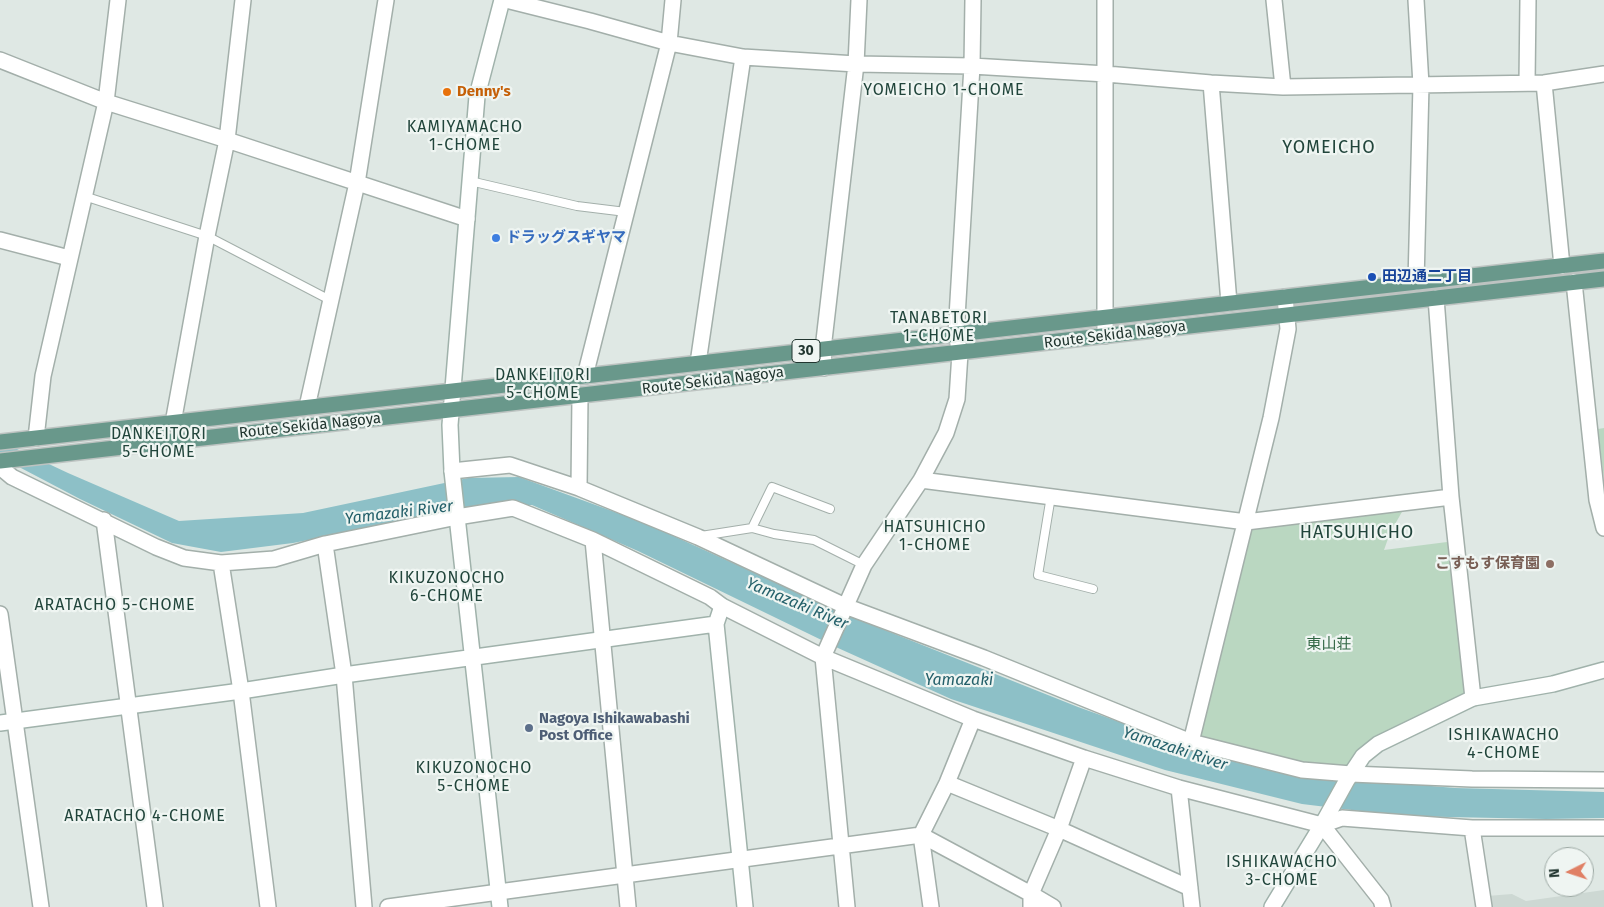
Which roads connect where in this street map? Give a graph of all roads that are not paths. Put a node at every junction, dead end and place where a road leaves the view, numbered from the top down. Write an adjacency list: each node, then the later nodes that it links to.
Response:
1 (118, 0): 25 (street)
2 (243, 0): 26 (street)
3 (386, 0): 28 (street)
4 (502, 0): 27 (street)
5 (506, 0): 13 (street)
6 (673, 0): 13 (street)
7 (859, 0): 16 (street)
8 (973, 0): 17 (street)
9 (1105, 0): 18 (street)
10 (1274, 0): 24 (street)
11 (1416, 0): 23 (street)
12 (1528, 0): 21 (street)
13 (669, 43): 14 (street); 30 (street)
14 (742, 57): 16 (street); 50 (street)
15 (0, 60): 25 (street)
16 (856, 64): 17 (street); 48 (street)
17 (972, 66): 18 (street); 46 (street)
18 (1106, 74): 20 (street); 45 (street)
19 (1604, 74): 22 (street)
20 (1211, 83): 24 (street); 43 (street)
21 (1527, 83): 22 (street); 23 (street)
22 (1544, 83): 36 (street)
23 (1421, 85): 24 (street); 38 (street)
24 (1282, 87)
25 (106, 102): 26 (street); 29 (street)
26 (227, 140): 28 (street); 32 (street)
27 (470, 181): 30 (lane); 31 (street)
28 (357, 182): 31 (street); 42 (street)
29 (84, 196): 32 (lane); 34 (street)
30 (626, 212): 52 (street)
31 (467, 219): 53 (street)
32 (207, 236): 42 (lane); 58 (street)
33 (0, 240): 34 (street)
34 (69, 258): 59 (street)
35 (1604, 261): 36 (main road, Route Sekida Nagoya / 30)
36 (1562, 266): 38 (main road, Route Sekida Nagoya / 30)
37 (1604, 279): 39 (main road, Route Sekida Nagoya / 30)
38 (1416, 282): 40 (main road, Route Sekida Nagoya / 30)
39 (1574, 282): 41 (main road, Route Sekida Nagoya / 30); 57 (street)
40 (1285, 297): 43 (main road, Route Sekida Nagoya / 30); 44 (street)
41 (1436, 298): 44 (main road, Route Sekida Nagoya / 30); 66 (street)
42 (330, 300): 55 (street)
43 (1229, 303): 45 (main road, Route Sekida Nagoya / 30)
44 (1287, 315): 47 (main road, Route Sekida Nagoya / 30); 70 (street)
45 (1106, 317): 46 (main road, Route Sekida Nagoya / 30); 47 (street)
46 (956, 334): 48 (main road, Route Sekida Nagoya / 30); 49 (street)
47 (1105, 336): 49 (main road, Route Sekida Nagoya / 30)
48 (823, 349): 50 (main road, Route Sekida Nagoya / 30); 51 (street)
49 (960, 353): 51 (main road, Route Sekida Nagoya / 30); 63 (street)
50 (698, 363): 52 (main road, Route Sekida Nagoya / 30)
51 (824, 368): 54 (main road, Route Sekida Nagoya / 30)
52 (585, 376): 53 (main road, Route Sekida Nagoya / 30)
53 (452, 391): 55 (main road, Route Sekida Nagoya / 30); 56 (street)
54 (580, 396): 56 (main road, Route Sekida Nagoya / 30); 64 (street)
55 (307, 407): 58 (main road, Route Sekida Nagoya / 30)
56 (451, 411): 61 (main road, Route Sekida Nagoya / 30); 62 (street)
57 (1597, 421): 72 (street)
58 (173, 423): 59 (main road, Route Sekida Nagoya / 30)
59 (36, 438): 60 (main road, Route Sekida Nagoya / 30)
60 (4, 442)
61 (0, 463): 69 (street)
62 (453, 476): 64 (street); 68 (street)
63 (921, 480): 65 (street); 77 (street)
64 (579, 488): 73 (street)
65 (1051, 496): 70 (street); 78 (lane)
66 (1451, 498): 70 (street); 89 (street)
67 (830, 509): 71 (lane)
68 (457, 515): 74 (street); 75 (street); 85 (street)
69 (104, 520): 76 (street); 90 (street)
70 (1246, 522): 94 (street)
71 (752, 528): 73 (lane); 77 (lane)
72 (1604, 528)
73 (698, 537): 80 (street)
74 (593, 540): 79 (street); 83 (street)
75 (325, 544): 76 (street); 87 (street)
76 (221, 563): 88 (street)
77 (864, 565): 80 (street)
78 (1093, 589)
79 (722, 606): 82 (street); 84 (street)
80 (844, 608): 84 (street); 94 (street)
81 (0, 614): 92 (street)
82 (716, 624): 83 (street); 106 (street)
83 (602, 640): 85 (street); 107 (street)
84 (825, 652): 91 (street); 105 (street)
85 (474, 657): 87 (street); 109 (street)
86 (1604, 670): 89 (street)
87 (344, 675): 88 (street); 114 (street)
88 (241, 692): 90 (street); 113 (street)
89 (1473, 698): 96 (street)
90 (128, 705): 92 (street); 112 (street)
91 (973, 719): 95 (street); 98 (street)
92 (16, 721): 93 (street); 111 (street)
93 (0, 723)
94 (1191, 742): 96 (street)
95 (1084, 758): 99 (street); 103 (street)
96 (1349, 777): 97 (street); 100 (street)
97 (1604, 780)
98 (947, 783): 103 (street); 104 (street)
99 (1179, 788): 100 (street); 108 (street)
100 (1322, 825): 101 (street); 123 (street); 124 (street)
101 (1472, 828): 102 (street); 125 (street)
102 (1604, 828)
103 (1059, 830): 108 (street); 110 (street)
104 (921, 835): 105 (street); 110 (street); 120 (street)
105 (840, 845): 106 (street); 119 (street)
106 (740, 859): 107 (street); 118 (street)
107 (624, 875): 109 (street); 117 (street)
108 (1190, 888): 122 (street)
109 (499, 892): 115 (street); 116 (street)
110 (1031, 900): 121 (street)
111 (40, 907)
112 (155, 907)
113 (268, 907)
114 (364, 907)
115 (388, 907)
116 (500, 907)
117 (628, 907)
118 (745, 907)
119 (847, 907)
120 (931, 907)
121 (1053, 907)
122 (1192, 907)
123 (1272, 907)
124 (1383, 907)
125 (1484, 907)

